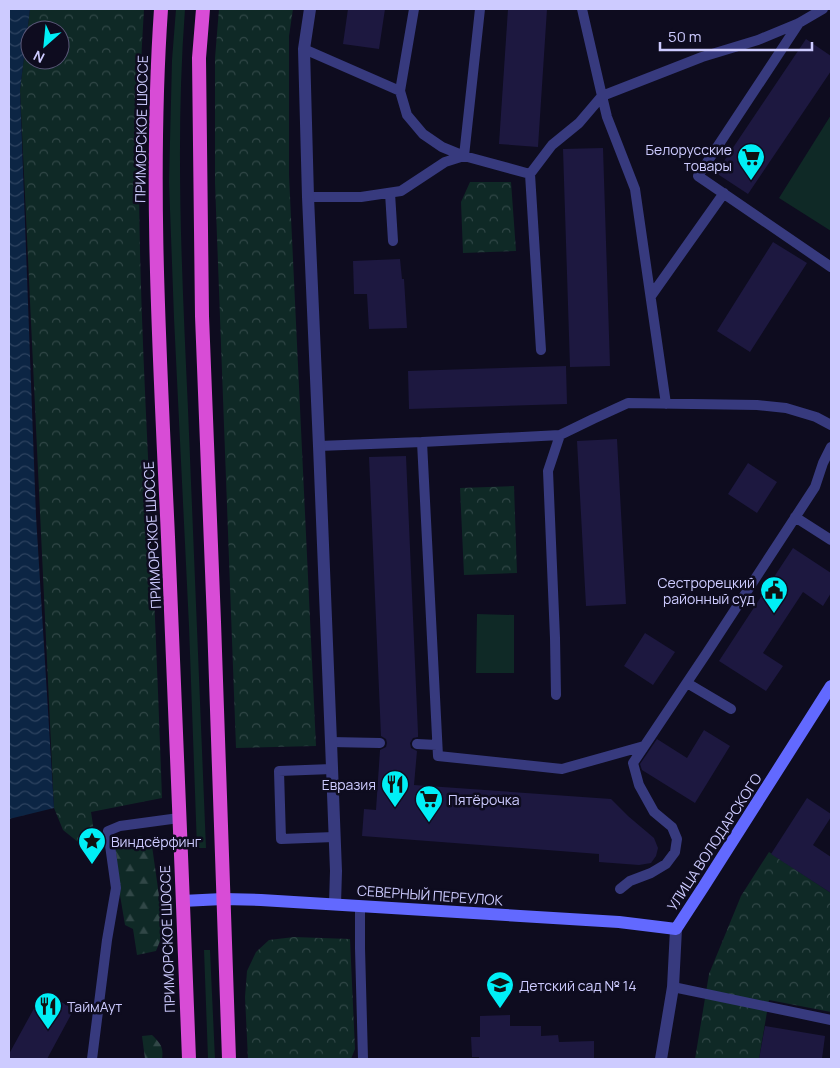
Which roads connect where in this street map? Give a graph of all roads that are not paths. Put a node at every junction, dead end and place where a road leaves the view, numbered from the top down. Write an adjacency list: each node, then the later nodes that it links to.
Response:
1 (161, 9): 39 (highway, ПРИМОРСКОЕ ШОССЕ)
2 (203, 9): 42 (highway)
3 (310, 9): 9 (street)
4 (414, 9): 10 (lane)
5 (480, 9): 12 (lane)
6 (582, 9): 11 (lane)
7 (823, 9): 8 (lane)
8 (799, 23): 11 (lane); 15 (lane)
9 (304, 49): 10 (lane); 16 (street)
10 (400, 91): 12 (lane)
11 (602, 96): 13 (lane); 19 (lane)
12 (464, 156): 13 (lane); 14 (lane)
13 (530, 174): 20 (lane)
14 (390, 193): 16 (lane); 17 (lane)
15 (724, 193): 18 (lane); 19 (lane)
16 (308, 197): 25 (street)
17 (393, 241)
18 (831, 267)
19 (650, 296): 21 (lane)
20 (541, 350)
21 (666, 404): 22 (lane); 23 (lane)
22 (831, 425)
23 (560, 435): 24 (lane); 31 (lane)
24 (422, 442): 25 (lane); 36 (lane)
25 (319, 446): 33 (street)
26 (831, 447): 27 (lane)
27 (795, 517): 28 (lane); 29 (lane)
28 (831, 540)
29 (687, 682): 32 (lane); 37 (lane)
30 (831, 686): 46 (main road, УЛИЦА ВОЛОДАРСКОГО)
31 (556, 695)
32 (731, 710)
33 (331, 742): 34 (lane); 38 (street)
34 (380, 743)
35 (417, 744): 36 (lane)
36 (437, 745): 37 (lane)
37 (644, 746): 41 (lane)
38 (332, 769): 40 (street); 40 (lane)
39 (179, 818): 43 (highway, ПРИМОРСКОЕ ШОССЕ); 49 (lane)
40 (334, 837): 44 (street)
41 (620, 889)
42 (223, 899): 43 (main road, СЕВЕРНЫЙ ПЕРЕУЛОК); 44 (main road, СЕВЕРНЫЙ ПЕРЕУЛОК); 51 (highway)
43 (182, 901): 50 (highway, ПРИМОРСКОЕ ШОССЕ)
44 (335, 904): 45 (main road, СЕВЕРНЫЙ ПЕРЕУЛОК)
45 (360, 906): 46 (main road, СЕВЕРНЫЙ ПЕРЕУЛОК); 52 (lane)
46 (676, 929): 47 (street, УЛИЦА ВОЛОДАРСКОГО)
47 (673, 987): 48 (lane); 53 (street, УЛИЦА ВОЛОДАРСКОГО)
48 (831, 1020)
49 (92, 1059)
50 (189, 1059)
51 (229, 1059)
52 (363, 1059)
53 (661, 1059)

